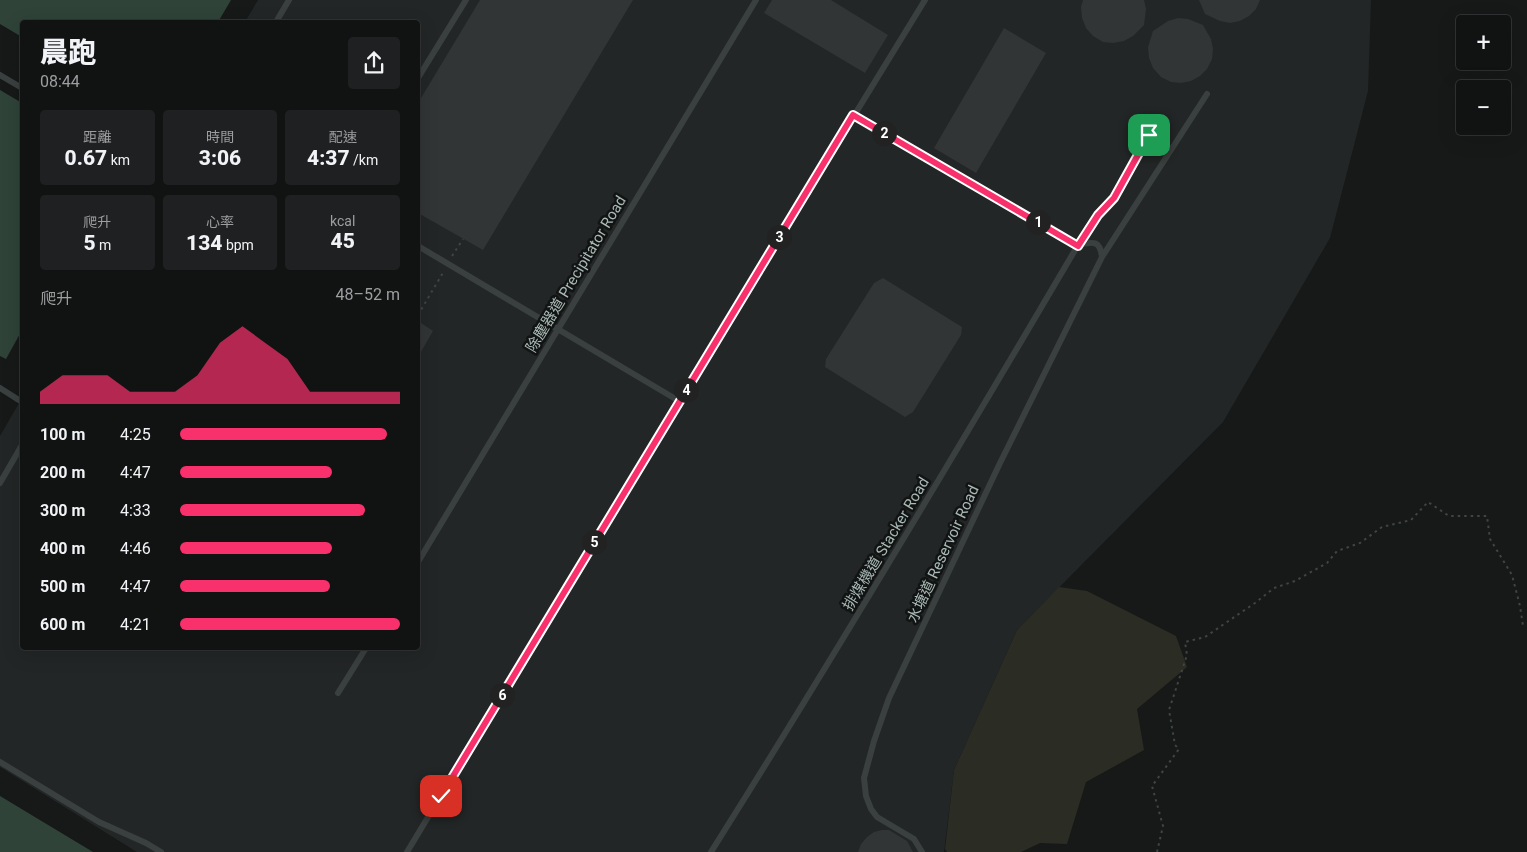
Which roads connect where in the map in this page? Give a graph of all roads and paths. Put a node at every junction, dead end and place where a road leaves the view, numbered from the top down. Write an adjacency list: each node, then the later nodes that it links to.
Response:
1 (289, 0): 5 (lane)
2 (466, 0): 7 (lane)
3 (756, 0): 19 (lane, 除塵器道 Precipitator Road)
4 (925, 0): 10 (lane)
5 (277, 20)
6 (0, 75): 8 (lane)
7 (420, 75)
8 (20, 87)
9 (1207, 94): 16 (lane, 水塘道 Reservoir Road)
10 (853, 115): 13 (lane); 22 (lane)
11 (1149, 135): 13 (lane, 排煤機道 Stacker Road)
12 (463, 239): 15 (path)
13 (1078, 246): 16 (lane); 32 (lane, 排煤機道 Stacker Road)
14 (420, 247): 19 (lane)
15 (453, 256)
16 (1102, 257): 33 (lane, 水塘道 Reservoir Road)
17 (448, 264): 18 (path)
18 (420, 312)
19 (558, 328): 22 (lane); 25 (lane, 除塵器道 Precipitator Road)
20 (0, 388): 21 (lane)
21 (20, 401)
22 (679, 401): 31 (lane)
23 (20, 448): 24 (lane)
24 (0, 483)
25 (420, 559)
26 (1523, 626): 34 (path)
27 (365, 650): 28 (lane)
28 (338, 693)
29 (0, 762): 30 (lane)
30 (161, 852)
31 (407, 852)
32 (711, 852)
33 (922, 852)
34 (1157, 852)

